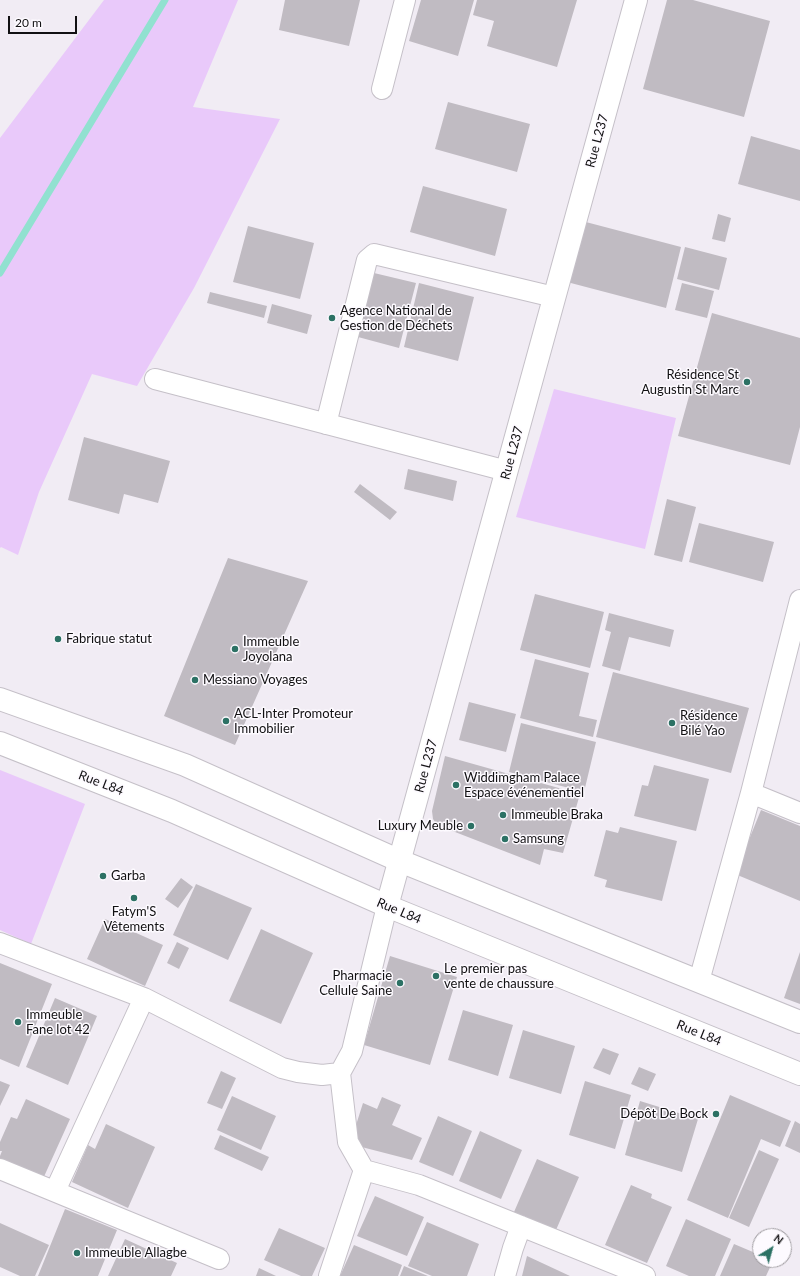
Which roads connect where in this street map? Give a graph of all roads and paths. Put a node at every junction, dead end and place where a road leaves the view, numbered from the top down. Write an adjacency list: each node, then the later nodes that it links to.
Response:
1 (405, 0): 3 (street)
2 (636, 0): 4 (main road, Rue L237)
3 (382, 89)
4 (554, 297): 6 (street); 7 (main road, Rue L237)
5 (155, 379): 6 (street)
6 (326, 424): 7 (street)
7 (507, 471): 13 (main road, Rue L237)
8 (800, 600): 11 (street)
9 (0, 699): 13 (main road)
10 (0, 743): 14 (main road, Rue L84)
11 (751, 793): 12 (street); 16 (street)
12 (800, 813)
13 (400, 861): 14 (main road, Rue L237); 16 (main road)
14 (387, 906): 19 (street); 20 (main road, Rue L84)
15 (0, 943): 17 (street)
16 (700, 981): 18 (main road)
17 (144, 998): 19 (street); 23 (street)
18 (800, 1022)
19 (340, 1073): 22 (street)
20 (800, 1074)
21 (0, 1169): 23 (street)
22 (364, 1170): 24 (street); 26 (street)
23 (55, 1191): 25 (street)
24 (521, 1226): 27 (street); 28 (street)
25 (219, 1259)
26 (329, 1276)
27 (505, 1276)
28 (645, 1276)

